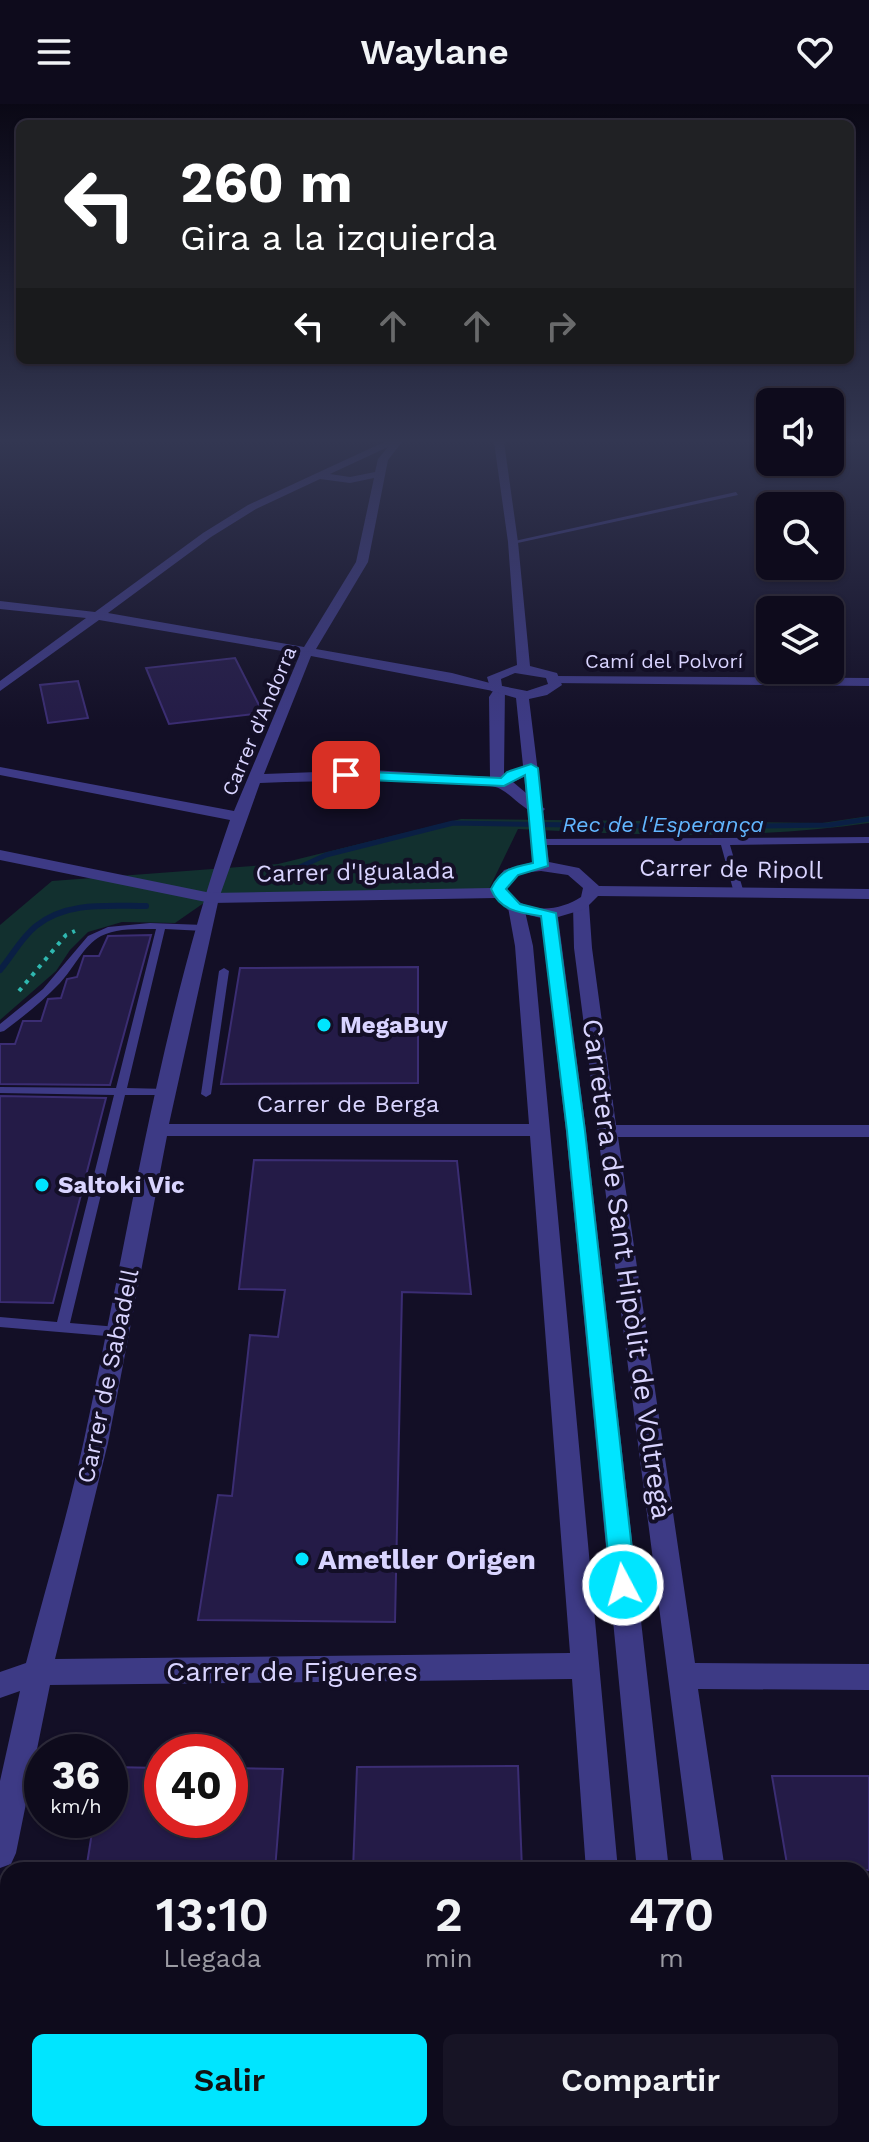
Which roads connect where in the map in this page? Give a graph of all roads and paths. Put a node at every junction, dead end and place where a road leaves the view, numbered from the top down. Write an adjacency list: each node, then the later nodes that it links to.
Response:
1 (204, 537): 7 (street)
2 (367, 537): 8 (street, Carrer d'Andorra)
3 (512, 537): 5 (street)
4 (536, 537): 5 (lane)
5 (513, 542): 9 (street)
6 (0, 605): 7 (street)
7 (94, 616): 8 (street); 13 (street)
8 (309, 652): 12 (street); 17 (street, Carrer d'Andorra)
9 (524, 669): 10 (street); 12 (street)
10 (556, 680): 11 (street, Camí del Polvorí); 14 (street)
11 (869, 682)
12 (497, 685): 14 (street); 18 (street)
13 (0, 687)
14 (522, 695): 15 (street)
15 (531, 768): 18 (street); 20 (street)
16 (0, 771): 19 (street)
17 (255, 779): 18 (street); 19 (street, Carrer d'Andorra)
18 (501, 782): 20 (street)
19 (239, 817): 27 (street, Carrer d'Andorra)
20 (538, 825): 22 (lane); 24 (street)
21 (869, 840): 22 (lane)
22 (725, 842): 25 (lane)
23 (0, 855): 27 (street, Carrer d'Igualada)
24 (541, 866): 28 (street); 29 (street)
25 (739, 893): 26 (street, Carrer de Ripoll); 28 (street, Carrer de Ripoll)
26 (869, 894)
27 (211, 898): 29 (street, Carrer d'Igualada); 32 (street, Carrer de Sabadell)
28 (586, 898): 30 (street, Carrer de Ripoll); 41 (street, Carretera de Sant Hipòlit de Voltregà)
29 (508, 900): 30 (street, Carrer d'Igualada); 40 (street)
30 (549, 913): 53 (street, Carretera de Sant Hipòlit de Voltregà)
31 (161, 928): 32 (lane); 34 (lane); 36 (lane)
32 (204, 928): 37 (street, Carrer de Sabadell)
33 (224, 971): 38 (lane)
34 (0, 1029)
35 (0, 1090): 36 (lane)
36 (120, 1090): 37 (lane); 44 (lane)
37 (167, 1092): 39 (street, Carrer de Sabadell)
38 (206, 1094)
39 (158, 1130): 40 (street, Carrer de Berga); 45 (street, Carrer de Sabadell)
40 (537, 1130): 46 (street)
41 (607, 1131): 42 (street); 48 (street, Carretera de Sant Hipòlit de Voltregà)
42 (869, 1131)
43 (0, 1322): 44 (lane)
44 (62, 1328): 45 (lane)
45 (118, 1332): 47 (street, Carrer de Sabadell)
46 (586, 1666): 47 (street, Carrer de Figueres); 52 (street)
47 (38, 1672): 50 (street, Carrer de Figueres); 51 (street, Carrer de Sabadell)
48 (684, 1676): 49 (street); 54 (street, Carretera de Sant Hipòlit de Voltregà)
49 (869, 1677)
50 (0, 1685)
51 (0, 1853)
52 (601, 1862)
53 (652, 1862)
54 (708, 1862)

